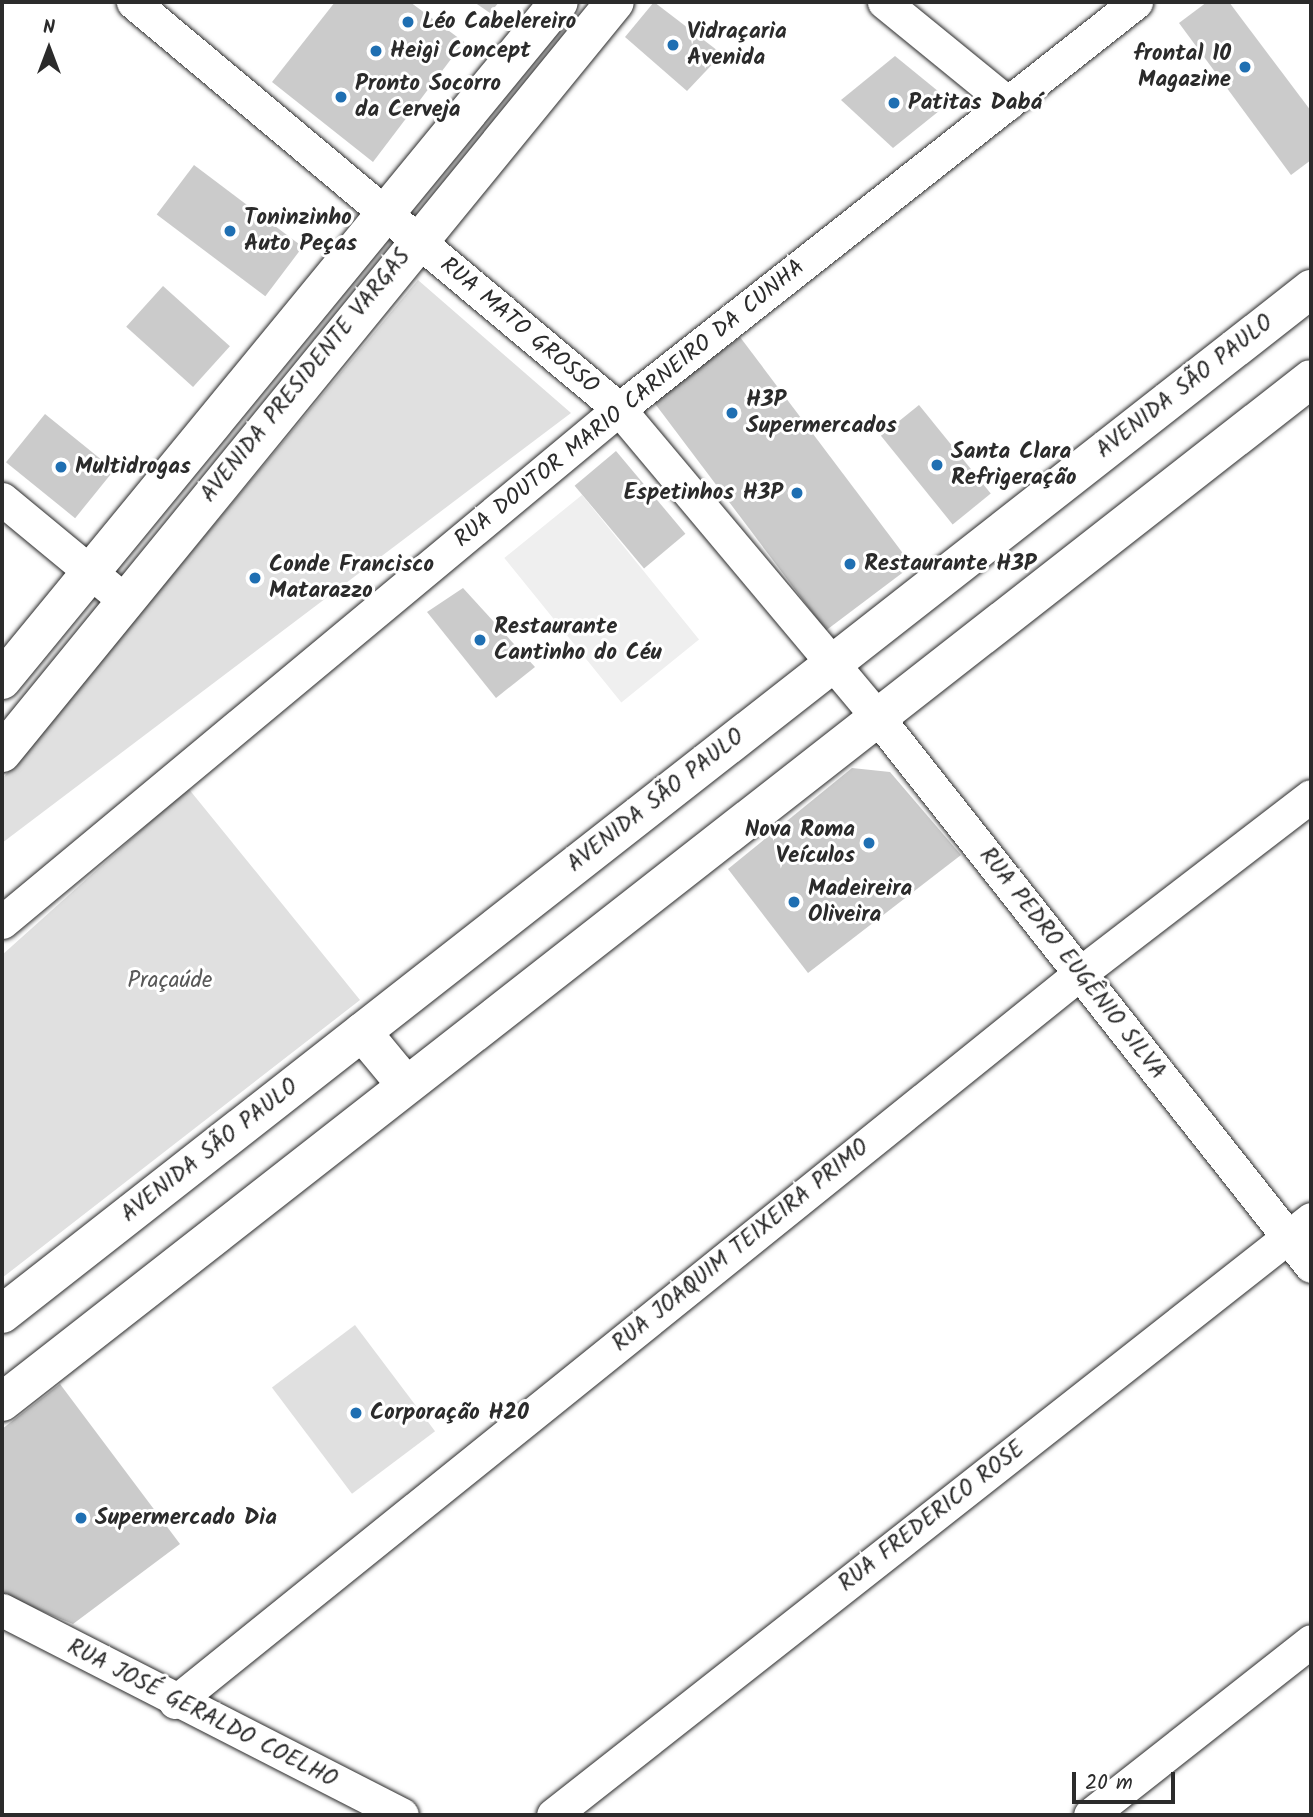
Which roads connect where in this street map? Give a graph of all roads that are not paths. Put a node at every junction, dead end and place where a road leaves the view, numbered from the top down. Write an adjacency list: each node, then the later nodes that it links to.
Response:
1 (133, 2): 7 (street, RUA MATO GROSSO)
2 (559, 2): 7 (main road, AVENIDA PRESIDENTE VARGAS)
3 (615, 2): 8 (main road, AVENIDA PRESIDENTE VARGAS)
4 (884, 2): 6 (street)
5 (1136, 2): 6 (street, RUA DOUTOR MARIO CARNEIRO DA CUNHA)
6 (1009, 103): 11 (street, RUA DOUTOR MARIO CARNEIRO DA CUNHA)
7 (383, 216): 8 (street, RUA MATO GROSSO); 13 (main road, AVENIDA PRESIDENTE VARGAS)
8 (417, 241): 11 (street, RUA MATO GROSSO); 14 (main road, AVENIDA PRESIDENTE VARGAS)
9 (1311, 289): 15 (main road, AVENIDA SÃO PAULO)
10 (1311, 379): 17 (main road)
11 (619, 409): 15 (street, RUA MATO GROSSO); 20 (street, RUA DOUTOR MARIO CARNEIRO DA CUNHA)
12 (2, 499): 13 (street)
13 (91, 572): 14 (street); 16 (main road, AVENIDA PRESIDENTE VARGAS)
14 (123, 599): 18 (main road, AVENIDA PRESIDENTE VARGAS)
15 (831, 664): 17 (street, RUA PEDRO EUGÊNIO SILVA); 22 (main road, AVENIDA SÃO PAULO)
16 (2, 680)
17 (878, 718): 21 (street, RUA PEDRO EUGÊNIO SILVA); 23 (main road)
18 (2, 754)
19 (1311, 796): 21 (street, RUA JOAQUIM TEIXEIRA PRIMO)
20 (2, 922)
21 (1079, 974): 24 (street, RUA PEDRO EUGÊNIO SILVA); 30 (street, RUA JOAQUIM TEIXEIRA PRIMO)
22 (362, 1031): 23 (main road); 26 (main road, AVENIDA SÃO PAULO)
23 (406, 1085): 27 (main road)
24 (1300, 1228): 25 (street, RUA PEDRO EUGÊNIO SILVA); 32 (street, RUA FREDERICO ROSE)
25 (1311, 1266)
26 (2, 1314)
27 (2, 1402)
28 (2, 1610): 30 (street, RUA JOSÉ GERALDO COELHO)
29 (1311, 1641): 33 (street)
30 (174, 1702): 31 (street, RUA JOSÉ GERALDO COELHO)
31 (402, 1815)
32 (553, 1815)
33 (1090, 1815)

